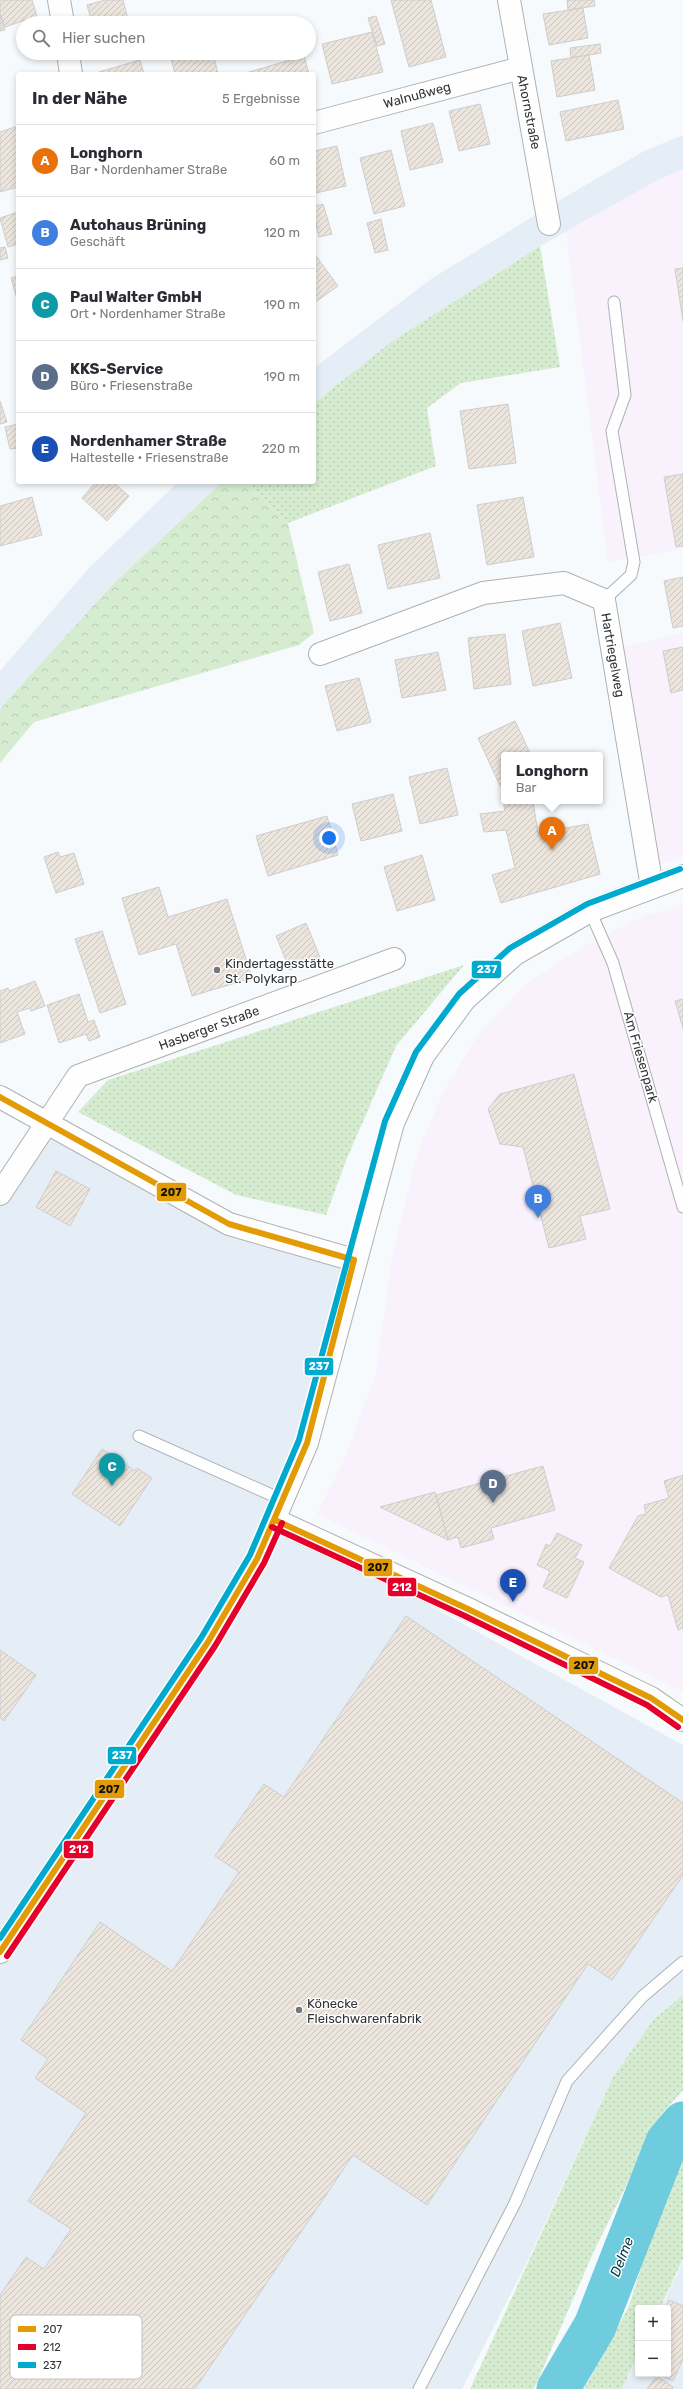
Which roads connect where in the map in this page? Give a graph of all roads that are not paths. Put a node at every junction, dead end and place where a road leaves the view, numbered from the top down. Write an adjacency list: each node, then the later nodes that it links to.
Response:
1 (59, 0): 3 (street)
2 (509, 0): 5 (street, Ahornstraße)
3 (62, 16)
4 (69, 60): 6 (street)
5 (520, 68): 7 (street, Walnußweg); 8 (street, Ahornstraße)
6 (71, 72)
7 (316, 122)
8 (549, 224)
9 (614, 302): 10 (lane)
10 (604, 600): 11 (street, Hartriegelweg); 13 (street, Hartriegelweg)
11 (320, 654)
12 (683, 876): 13 (street)
13 (652, 887): 14 (street)
14 (590, 911): 18 (lane, Am Friesenpark); 21 (street)
15 (394, 959): 17 (street, Hasberger Straße)
16 (0, 1097): 17 (street)
17 (46, 1124): 19 (street, Hasberger Straße); 21 (street)
18 (678, 1167): 20 (lane, Am Friesenpark)
19 (0, 1194)
20 (683, 1207)
21 (354, 1260): 23 (street)
22 (139, 1436): 23 (lane)
23 (283, 1500): 24 (street)
24 (275, 1520): 25 (street); 26 (street)
25 (683, 1720)
26 (0, 1952)
27 (683, 1962): 28 (lane)
28 (419, 2389)

